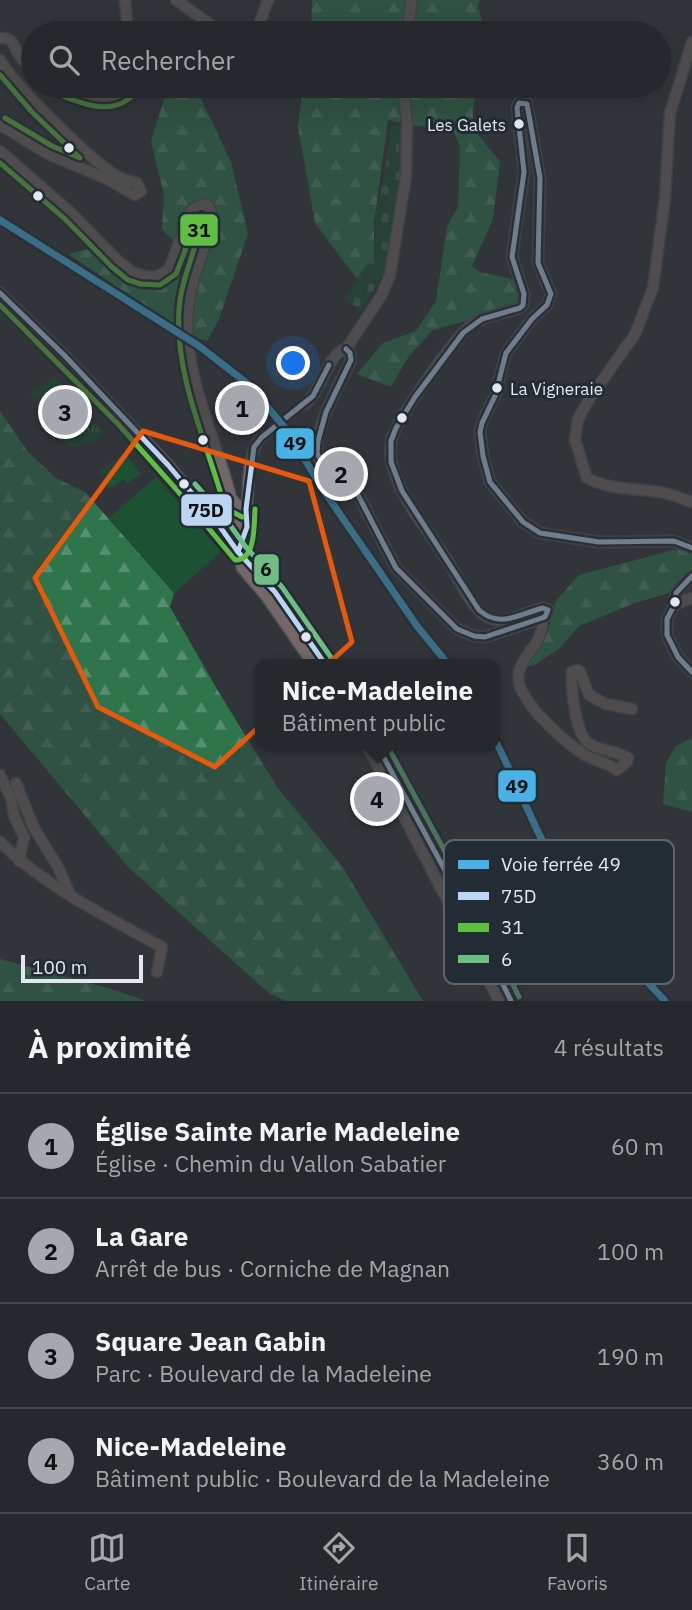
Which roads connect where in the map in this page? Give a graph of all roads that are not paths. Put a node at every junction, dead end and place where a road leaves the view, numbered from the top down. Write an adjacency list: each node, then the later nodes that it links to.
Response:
1 (125, 0): 5 (street)
2 (176, 0): 6 (street)
3 (268, 0): 7 (street)
4 (412, 0): 8 (street)
5 (127, 21)
6 (205, 21)
7 (260, 21)
8 (409, 21)
9 (0, 38): 11 (street)
10 (692, 42): 22 (street)
11 (21, 58)
12 (0, 60): 13 (street)
13 (21, 85)
14 (33, 98): 16 (street)
15 (404, 98): 19 (street)
16 (0, 125)
17 (0, 151): 23 (street)
18 (0, 293): 24 (street)
19 (346, 349): 20 (street); 30 (street)
20 (305, 404)
21 (262, 437): 23 (street)
22 (692, 502)
23 (246, 509): 24 (street); 26 (street)
24 (229, 540): 26 (street)
25 (692, 548): 30 (street)
26 (237, 551): 31 (street); 32 (street)
27 (692, 576): 29 (street)
28 (692, 598): 29 (street)
29 (675, 604): 33 (street)
30 (542, 619): 34 (street)
31 (310, 659)
32 (321, 659)
33 (692, 672)
34 (632, 709)
35 (370, 750): 42 (street)
36 (380, 750): 41 (street)
37 (0, 775): 40 (street)
38 (16, 783): 43 (street)
39 (0, 842): 40 (street)
40 (19, 861): 43 (street)
41 (444, 870)
42 (444, 894)
43 (72, 896): 44 (street)
44 (157, 972)
45 (490, 984): 47 (street)
46 (503, 984): 48 (street)
47 (499, 1001)
48 (511, 1001)

